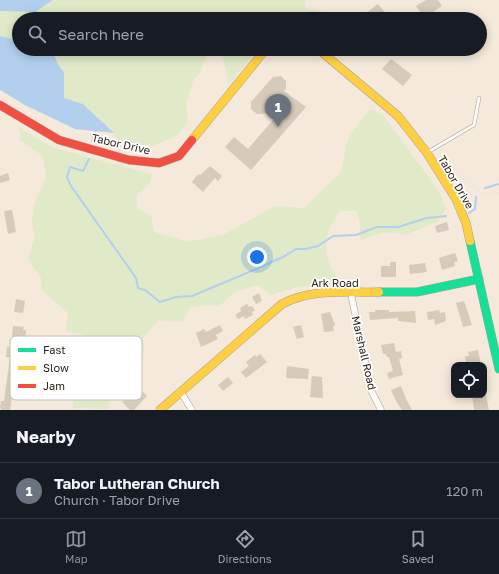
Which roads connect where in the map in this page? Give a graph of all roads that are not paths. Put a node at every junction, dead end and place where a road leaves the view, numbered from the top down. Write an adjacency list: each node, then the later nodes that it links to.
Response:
1 (260, 56): 4 (street, Tabor Drive)
2 (326, 56): 5 (street, Tabor Drive)
3 (479, 98): 5 (lane)
4 (0, 106)
5 (427, 153): 6 (street, Tabor Drive)
6 (479, 279): 7 (street, Ark Road); 8 (street, Tabor Drive)
7 (351, 294): 9 (street, Ark Road); 12 (street, Marshall Road)
8 (499, 369)
9 (180, 391): 10 (street, Ark Road); 11 (street)
10 (160, 410)
11 (192, 410)
12 (381, 410)

